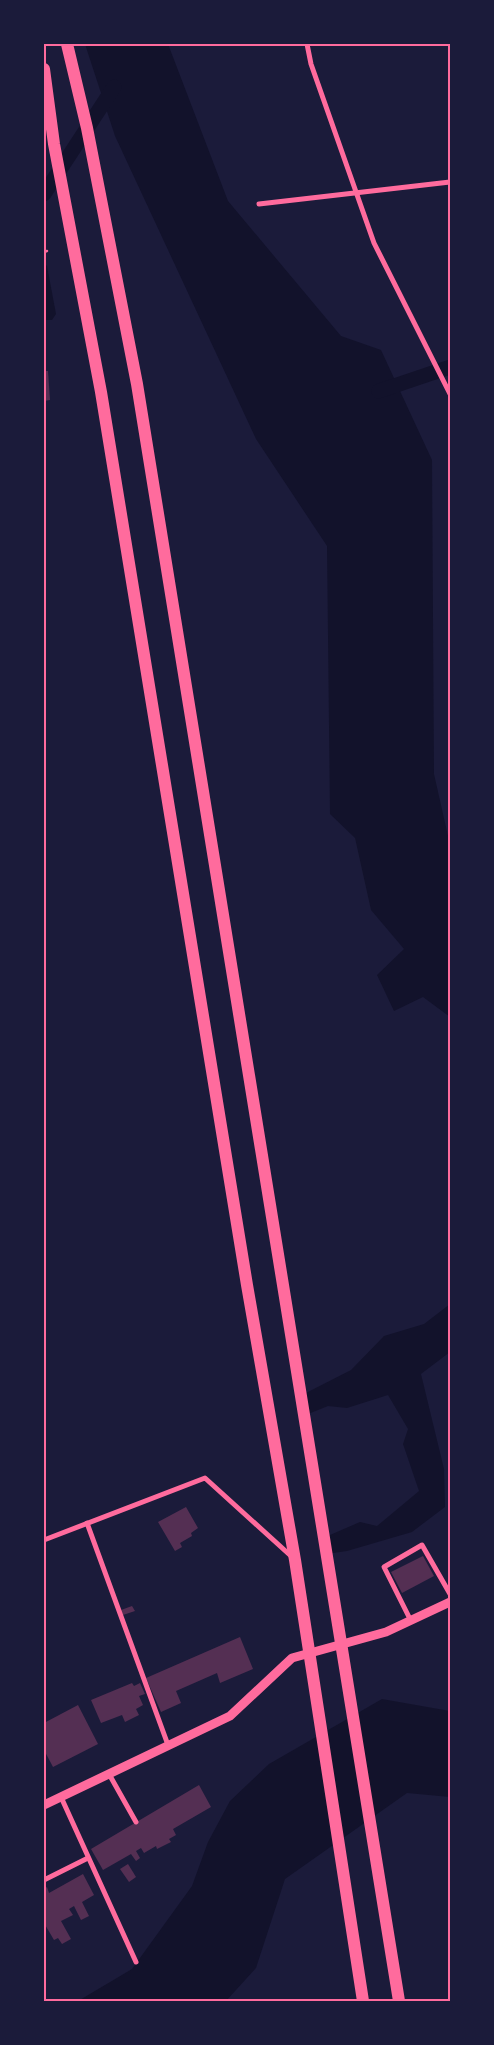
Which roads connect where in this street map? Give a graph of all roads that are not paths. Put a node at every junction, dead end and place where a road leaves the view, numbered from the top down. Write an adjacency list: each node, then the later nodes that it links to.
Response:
1 (67, 44): 23 (highway)
2 (308, 44): 5 (street)
3 (44, 69): 10 (highway)
4 (450, 182): 5 (street)
5 (356, 193): 6 (street); 7 (street)
6 (260, 204)
7 (449, 392)
8 (87, 1523): 9 (street); 10 (street); 14 (street)
9 (44, 1540)
10 (295, 1560): 22 (highway)
11 (450, 1594): 13 (street)
12 (450, 1602): 13 (street)
13 (411, 1621): 14 (street)
14 (168, 1745): 15 (street)
15 (109, 1773): 16 (street); 18 (street)
16 (61, 1797): 17 (street); 19 (street)
17 (44, 1805)
18 (136, 1822)
19 (88, 1858): 20 (street); 21 (street)
20 (44, 1880)
21 (136, 1962)
22 (363, 2001)
23 (399, 2001)

